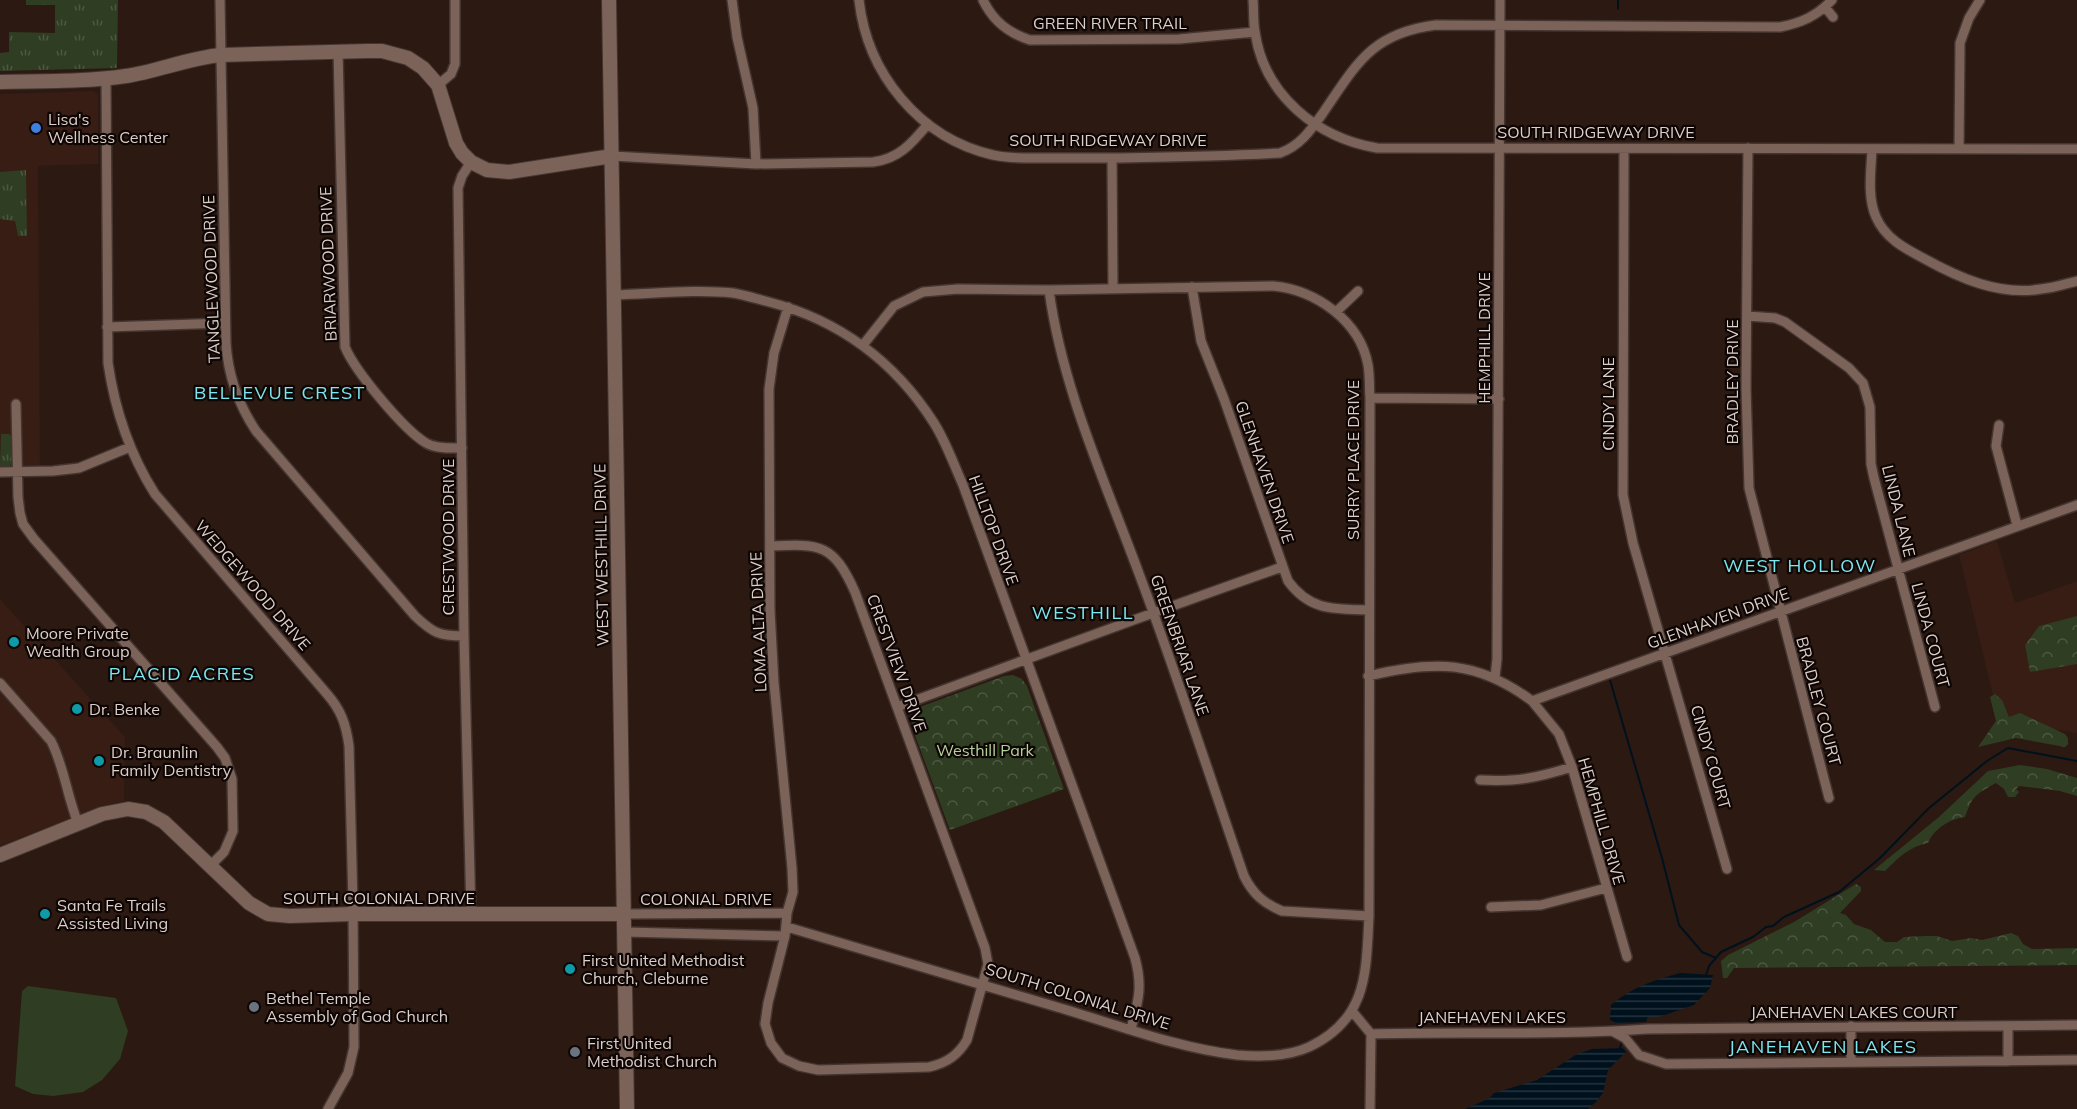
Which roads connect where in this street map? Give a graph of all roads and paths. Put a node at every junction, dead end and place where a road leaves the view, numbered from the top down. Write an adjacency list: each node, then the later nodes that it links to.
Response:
1 (220, 0): 15 (street, TANGLEWOOD DRIVE)
2 (455, 0): 18 (street)
3 (609, 0): 27 (street, WEST WESTHILL DRIVE)
4 (732, 0): 30 (street)
5 (859, 0): 19 (street, SOUTH RIDGEWAY DRIVE)
6 (983, 0): 13 (street, GREEN RIVER TRAIL)
7 (1253, 0): 13 (street)
8 (1500, 0): 12 (street, HEMPHILL DRIVE)
9 (1980, 0): 25 (street)
10 (1828, 3): 11 (street); 12 (street)
11 (1833, 17)
12 (1501, 27): 20 (street); 21 (street, HEMPHILL DRIVE)
13 (1255, 32): 20 (street)
14 (339, 51): 15 (street); 18 (street); 48 (street, BRIARWOOD DRIVE)
15 (221, 55): 16 (street); 40 (street, TANGLEWOOD DRIVE)
16 (106, 79): 17 (street); 41 (street, WEDGEWOOD DRIVE)
17 (0, 82)
18 (438, 85): 29 (street)
19 (928, 124): 28 (street, SOUTH RIDGEWAY DRIVE); 30 (street)
20 (1315, 125): 21 (street, SOUTH RIDGEWAY DRIVE); 28 (street, SOUTH RIDGEWAY DRIVE)
21 (1499, 148): 23 (street, SOUTH RIDGEWAY DRIVE); 44 (street, HEMPHILL DRIVE)
22 (1748, 148): 23 (street, SOUTH RIDGEWAY DRIVE); 24 (street, SOUTH RIDGEWAY DRIVE); 39 (street, BRADLEY DRIVE)
23 (1624, 149): 60 (street, CINDY LANE)
24 (1872, 149): 25 (street, SOUTH RIDGEWAY DRIVE); 31 (street)
25 (1959, 149): 26 (street, SOUTH RIDGEWAY DRIVE)
26 (2077, 149)
27 (612, 156): 29 (street); 30 (street); 36 (street, WEST WESTHILL DRIVE)
28 (1112, 158): 33 (street)
29 (471, 162): 48 (street, CRESTWOOD DRIVE)
30 (756, 164)
31 (2077, 281)
32 (1192, 286): 33 (street, SURRY PLACE DRIVE); 38 (street, SURRY PLACE DRIVE); 54 (street, GLENHAVEN DRIVE)
33 (1113, 289): 34 (street, SURRY PLACE DRIVE)
34 (1049, 290): 42 (street, SURRY PLACE DRIVE); 58 (street, GREENBRIAR LANE)
35 (1358, 291): 38 (street)
36 (614, 295): 37 (street, HILLTOP DRIVE); 80 (street, WEST WESTHILL DRIVE)
37 (788, 307): 42 (street, HILLTOP DRIVE); 53 (street, LOMA ALTA DRIVE)
38 (1336, 312): 43 (street, SURRY PLACE DRIVE)
39 (1747, 316): 55 (street, LINDA LANE); 57 (street, BRADLEY DRIVE)
40 (225, 323): 41 (street); 59 (street, TANGLEWOOD DRIVE)
41 (107, 327): 47 (street, WEDGEWOOD DRIVE)
42 (863, 345): 61 (street, HILLTOP DRIVE)
43 (1370, 398): 44 (street); 56 (street, SURRY PLACE DRIVE)
44 (1499, 399): 63 (street, HEMPHILL DRIVE)
45 (16, 404): 50 (street)
46 (1999, 425): 52 (street)
47 (130, 447): 50 (street); 78 (street, WEDGEWOOD DRIVE)
48 (462, 448): 59 (street, CRESTWOOD DRIVE)
49 (0, 472): 50 (street)
50 (17, 472): 73 (street)
51 (2077, 505): 52 (street, GLENHAVEN DRIVE)
52 (2017, 525): 55 (street, GLENHAVEN DRIVE)
53 (770, 546): 66 (street, CRESTVIEW DRIVE); 77 (street, LOMA ALTA DRIVE)
54 (1282, 567): 56 (street, GLENHAVEN DRIVE); 58 (street)
55 (1899, 570): 57 (street, GLENHAVEN DRIVE); 67 (street, LINDA COURT)
56 (1368, 610): 62 (street, SURRY PLACE DRIVE)
57 (1780, 611): 60 (street, GLENHAVEN DRIVE); 70 (street, BRADLEY COURT)
58 (1154, 612): 61 (street); 81 (street, GREENBRIAR LANE)
59 (464, 636): 79 (street, CRESTWOOD DRIVE)
60 (1665, 653): 65 (street, GLENHAVEN DRIVE); 74 (street, CINDY COURT)
61 (1025, 661): 66 (street); 90 (street, HILLTOP DRIVE)
62 (1368, 676): 63 (street); 81 (street, SURRY PLACE DRIVE)
63 (1495, 677): 65 (street)
64 (0, 683): 71 (street)
65 (1532, 701): 68 (street, HEMPHILL DRIVE)
66 (897, 707): 85 (street, CRESTVIEW DRIVE)
67 (1935, 707)
68 (1572, 767): 69 (street); 75 (street, HEMPHILL DRIVE)
69 (1480, 780)
70 (1828, 798)
71 (78, 823): 72 (street, SOUTH COLONIAL DRIVE); 73 (street, SOUTH COLONIAL DRIVE)
72 (0, 855)
73 (210, 866): 78 (street, SOUTH COLONIAL DRIVE)
74 (1727, 869)
75 (1606, 888): 76 (street); 84 (street, HEMPHILL DRIVE)
76 (1491, 907)
77 (787, 913): 80 (street, COLONIAL DRIVE); 83 (street, LOMA ALTA DRIVE)
78 (353, 914): 79 (street, SOUTH COLONIAL DRIVE); 96 (street, WEDGEWOOD DRIVE)
79 (471, 914): 80 (street, SOUTH COLONIAL DRIVE)
80 (625, 914): 82 (street, WEST WESTHILL DRIVE)
81 (1369, 916): 86 (street, SURRY PLACE DRIVE)
82 (625, 932): 83 (street, COLONIAL DRIVE); 97 (street, WEST WESTHILL DRIVE)
83 (786, 932): 85 (street, SOUTH COLONIAL DRIVE); 85 (street, CRESTVIEW DRIVE)
84 (1627, 957)
85 (982, 984): 90 (street, SOUTH COLONIAL DRIVE)
86 (1352, 1011): 90 (street, SOUTH COLONIAL DRIVE); 92 (street)
87 (2077, 1025): 89 (street, JANEHAVEN LAKES COURT)
88 (1851, 1026): 89 (street, JANEHAVEN LAKES COURT); 91 (street, JANEHAVEN LAKES COURT); 95 (street)
89 (2008, 1026): 94 (street)
90 (1131, 1029)
91 (1621, 1033): 92 (street, JANEHAVEN LAKES); 95 (street)
92 (1371, 1034): 98 (street)
93 (2077, 1060): 94 (street)
94 (2008, 1061): 95 (street)
95 (1851, 1062)
96 (328, 1109)
97 (627, 1109)
98 (1370, 1109)

